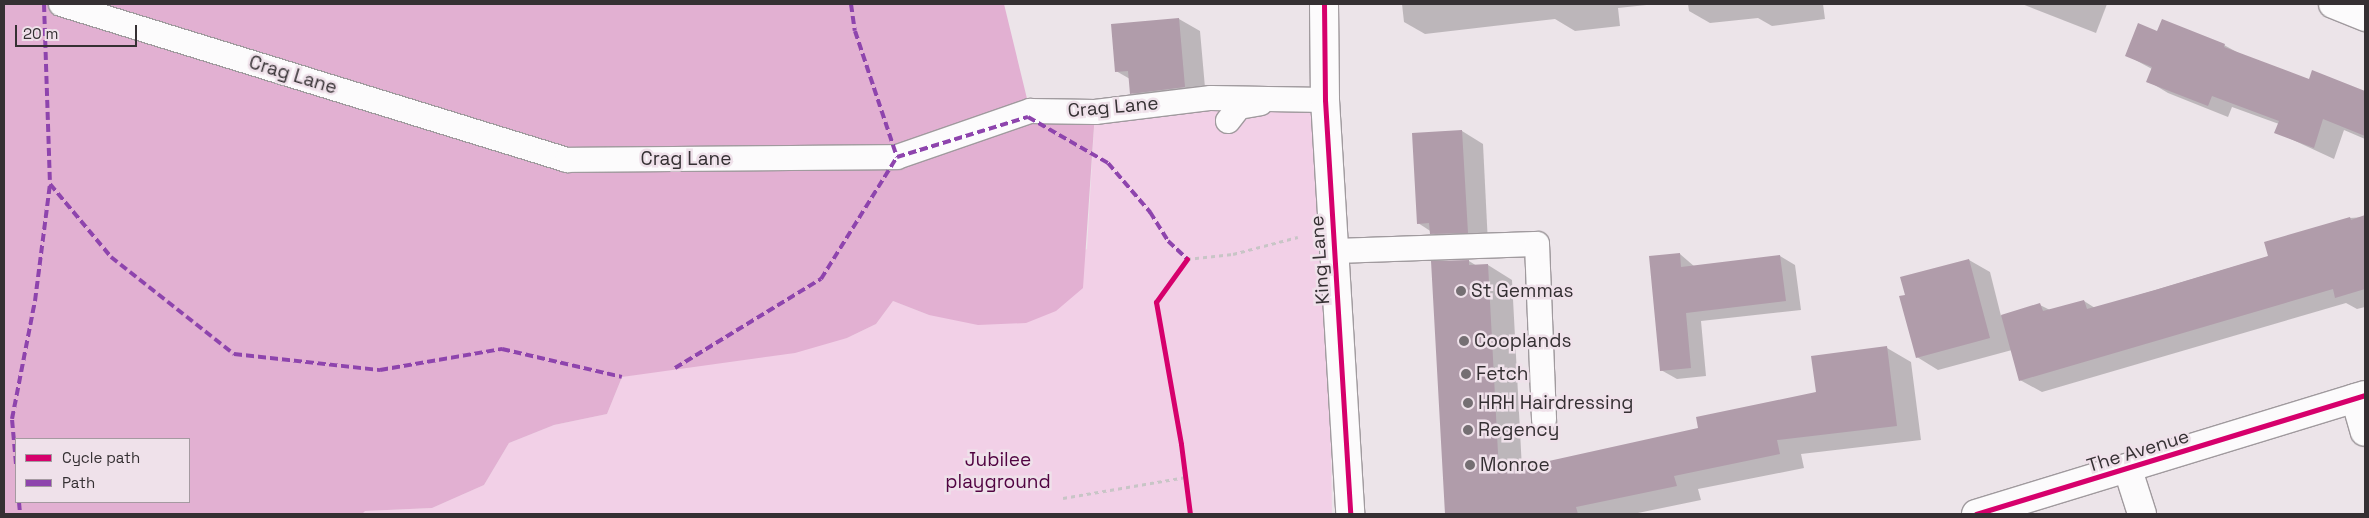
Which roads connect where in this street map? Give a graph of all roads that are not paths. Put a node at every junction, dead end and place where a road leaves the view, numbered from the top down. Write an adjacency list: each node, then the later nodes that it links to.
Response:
1 (61, 4): 5 (lane, Crag Lane)
2 (1324, 4): 5 (street, King Lane)
3 (2333, 4): 4 (street)
4 (2365, 17)
5 (1325, 100): 6 (lane); 7 (street, King Lane)
6 (1228, 121)
7 (1334, 251): 9 (lane); 12 (street, King Lane)
8 (2360, 397): 10 (street); 11 (street, The Avenue)
9 (1544, 420)
10 (2365, 432)
11 (2128, 470): 13 (street, The Avenue); 14 (street)
12 (1350, 514)
13 (1976, 514)
14 (2142, 514)

